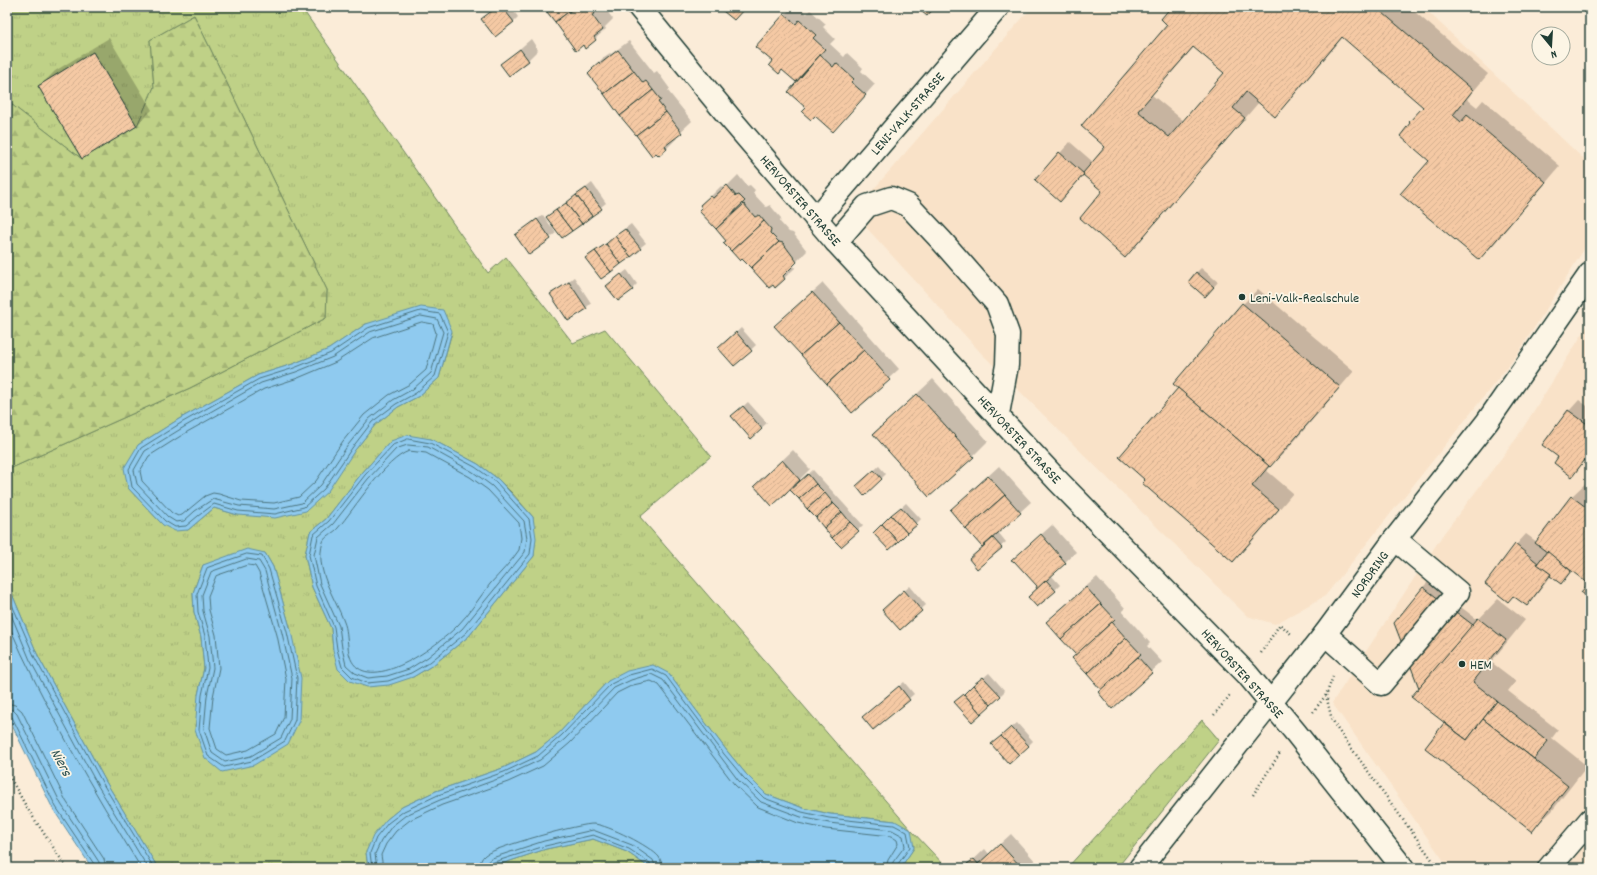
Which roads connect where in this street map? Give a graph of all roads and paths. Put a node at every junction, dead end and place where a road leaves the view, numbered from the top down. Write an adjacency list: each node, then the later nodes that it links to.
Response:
1 (639, 7): 3 (street, HERVORSTER STRASSE)
2 (998, 7): 3 (street, LENI-VALK-STRASSE)
3 (816, 219): 4 (street, HERVORSTER STRASSE)
4 (836, 242): 6 (street, HERVORSTER STRASSE); 6 (street)
5 (1590, 274): 7 (street, NORDRING)
6 (998, 414): 10 (street, HERVORSTER STRASSE)
7 (1395, 539): 8 (street, NORDRING); 8 (street)
8 (1325, 634): 10 (street, NORDRING)
9 (1326, 695): 16 (path)
10 (1272, 703): 14 (street, NORDRING); 15 (street, HERVORSTER STRASSE)
11 (7, 772): 13 (path)
12 (1590, 820): 17 (street)
13 (67, 868)
14 (1140, 868)
15 (1403, 868)
16 (1438, 868)
17 (1549, 868)

